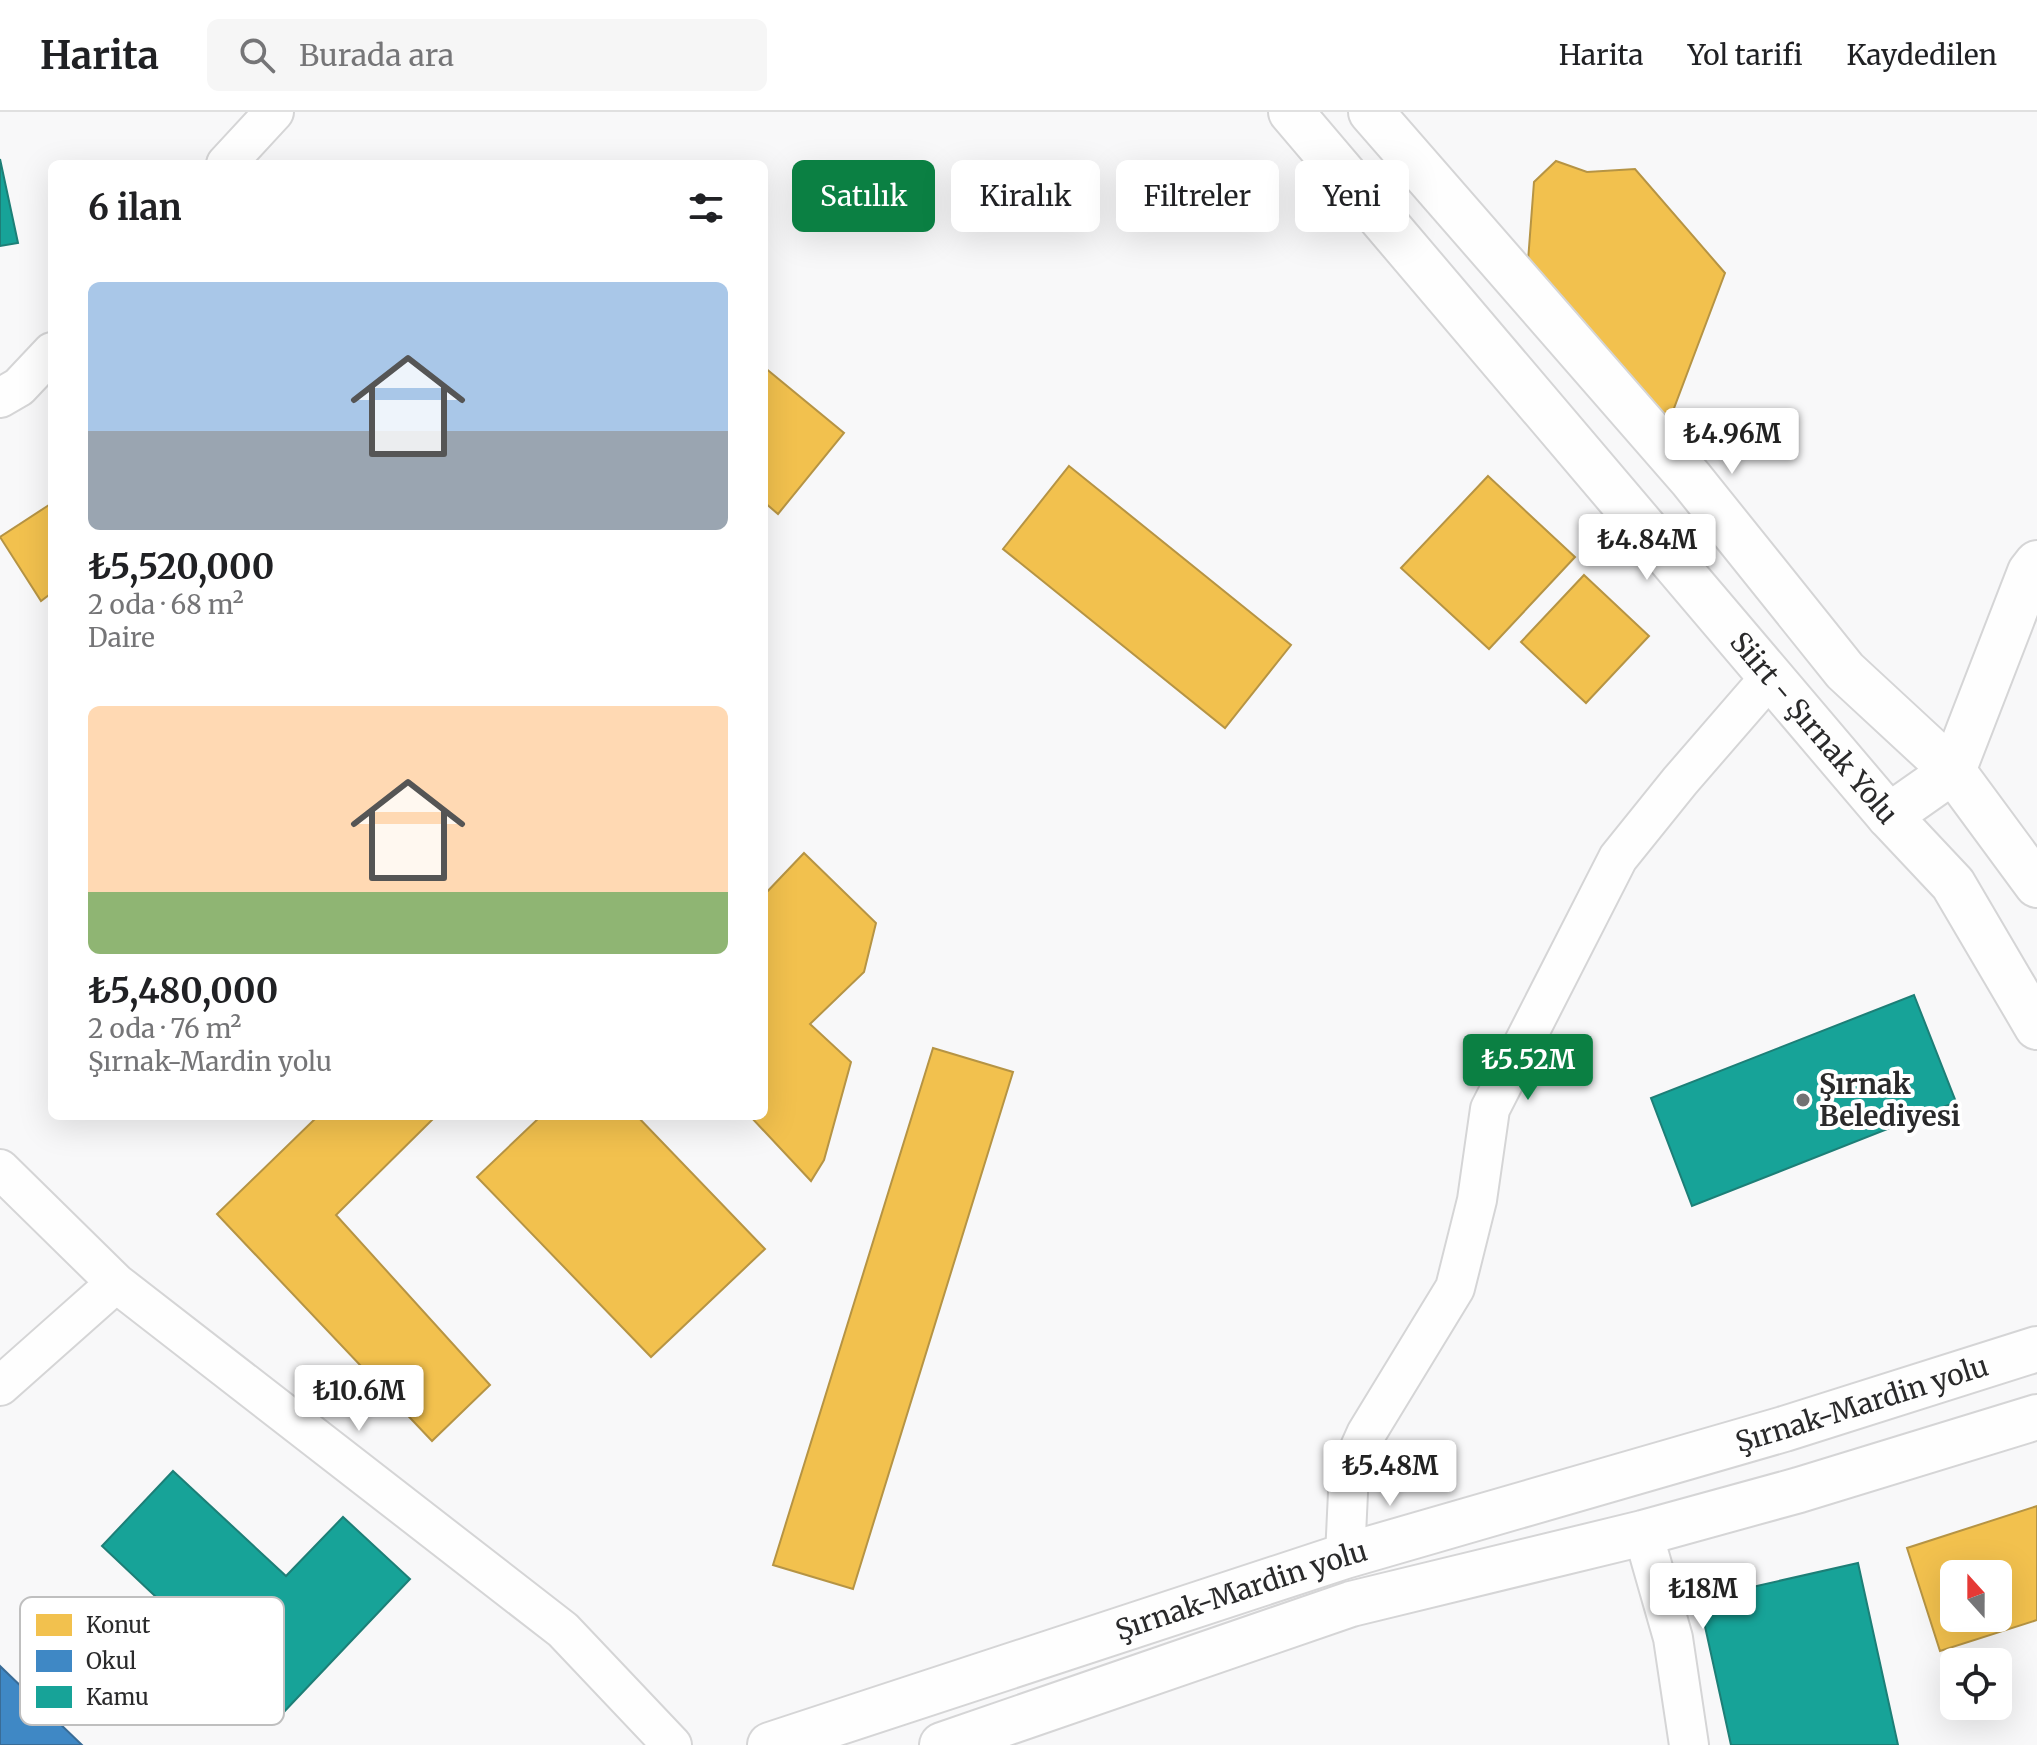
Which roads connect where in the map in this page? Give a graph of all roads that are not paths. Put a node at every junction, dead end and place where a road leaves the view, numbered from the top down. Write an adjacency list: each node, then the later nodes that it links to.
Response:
1 (274, 112): 4 (street)
2 (1291, 112): 8 (street, Siirt - Şırnak Yolu)
3 (1371, 112): 9 (street)
4 (230, 160)
5 (48, 356): 6 (street)
6 (0, 398)
7 (2037, 563): 9 (street)
8 (1771, 676): 10 (street, Siirt - Şırnak Yolu); 19 (street)
9 (1953, 771): 10 (street); 11 (street)
10 (1889, 816): 12 (street, Siirt - Şırnak Yolu)
11 (2037, 885)
12 (2037, 1027)
13 (0, 1169): 14 (street)
14 (116, 1283): 16 (street); 20 (street)
15 (2037, 1349): 19 (street, Şırnak-Mardin yolu)
16 (0, 1386)
17 (2037, 1417): 18 (street, Şırnak-Mardin yolu)
18 (1643, 1533): 22 (street, Şırnak-Mardin yolu); 23 (street)
19 (1345, 1556): 21 (street, Şırnak-Mardin yolu)
20 (672, 1745)
21 (770, 1745)
22 (942, 1745)
23 (1689, 1745)

